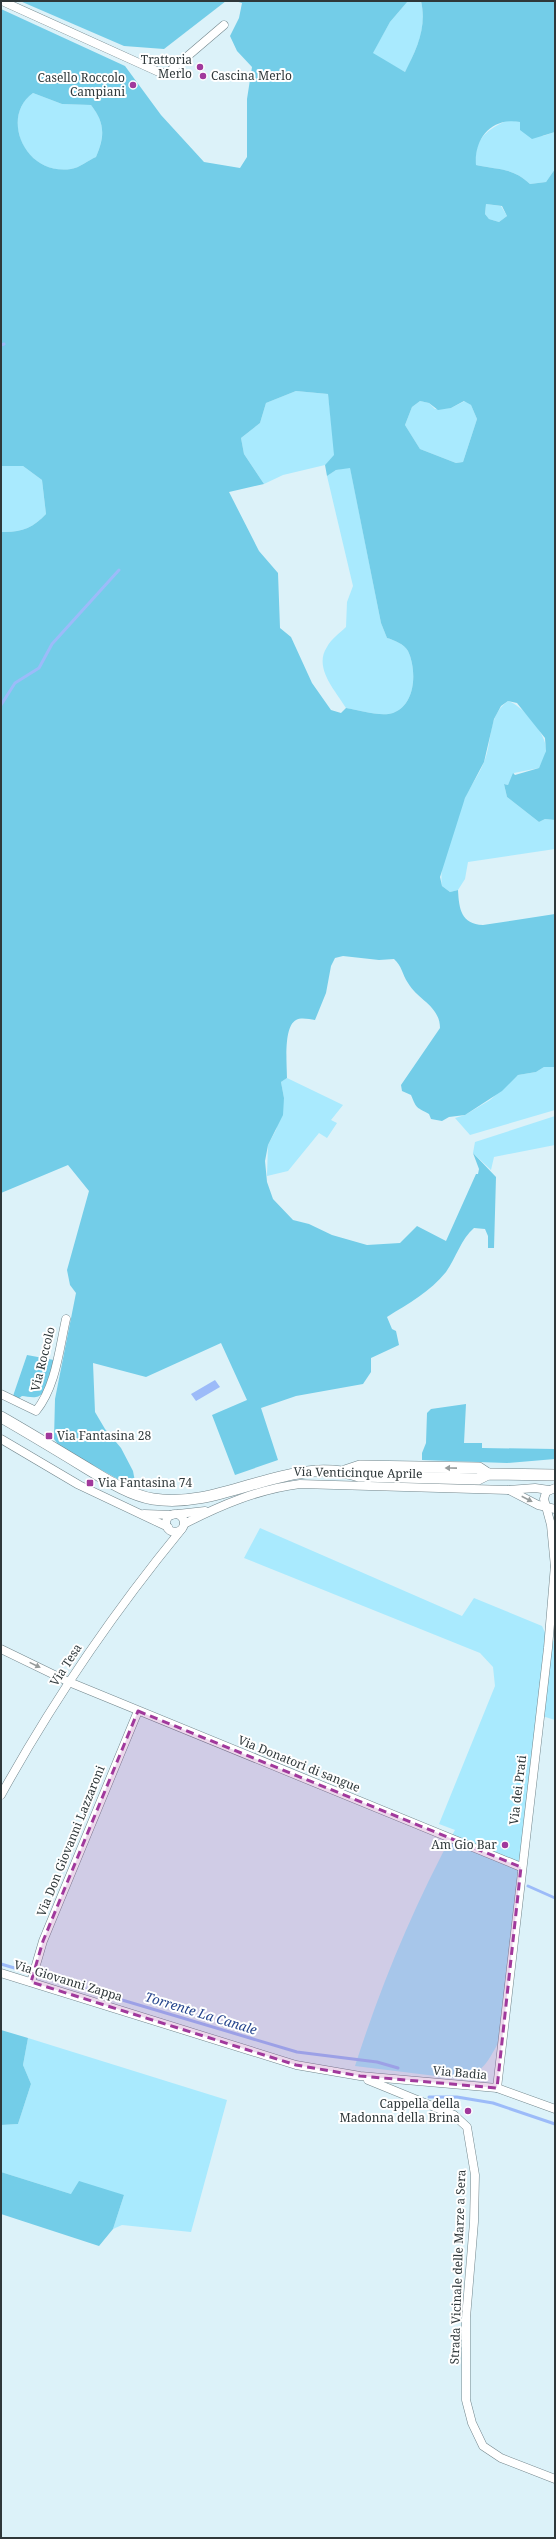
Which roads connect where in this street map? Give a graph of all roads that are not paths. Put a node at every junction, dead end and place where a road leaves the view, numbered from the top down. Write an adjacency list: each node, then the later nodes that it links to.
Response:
1 (2, 1): 2 (street)
2 (224, 25)
3 (66, 1319): 4 (street, Via Roccolo)
4 (1, 1394)
5 (1, 1417): 7 (street, Via Venticinque Aprile)
6 (1, 1440): 13 (street)
7 (552, 1475): 8 (street, Via dei Prati)
8 (552, 1489): 9 (street, Via Venticinque Aprile); 10 (street, Via dei Prati)
9 (508, 1490): 10 (street, Via Venticinque Aprile, one-way to 10); 12 (street, Via Venticinque Aprile)
10 (547, 1506): 11 (street); 18 (street, Via dei Prati)
11 (555, 1509)
12 (211, 1510): 14 (street, Via Venticinque Aprile); 15 (street, Via Venticinque Aprile)
13 (139, 1514): 14 (street, Via Venticinque Aprile); 16 (street)
14 (175, 1515): 15 (street); 16 (street, Via Tesa)
15 (182, 1527): 16 (street); 17 (street, Via Tesa)
16 (169, 1528): 17 (street, Via Tesa)
17 (161, 1554): 20 (street, Via Tesa)
18 (555, 1566): 23 (street, Via dei Prati)
19 (1, 1649): 20 (street, Via Donatori di sangue, one-way to 20)
20 (69, 1682): 21 (street, Via Donatori di sangue); 22 (street, Via Tesa)
21 (138, 1711): 23 (street, Via Donatori di sangue); 25 (street, Via Don Giovanni Lazzaroni)
22 (1, 1795)
23 (521, 1867): 27 (street, Via dei Prati)
24 (1, 1973): 25 (street, Via Giovanni Zappa)
25 (31, 1981): 26 (street, Via Giovanni Zappa)
26 (360, 2076): 27 (street, Via Badia); 29 (street, Strada Vicinale delle Marze a Sera)
27 (497, 2088): 28 (street, Via Badia)
28 (555, 2109)
29 (555, 2479)

